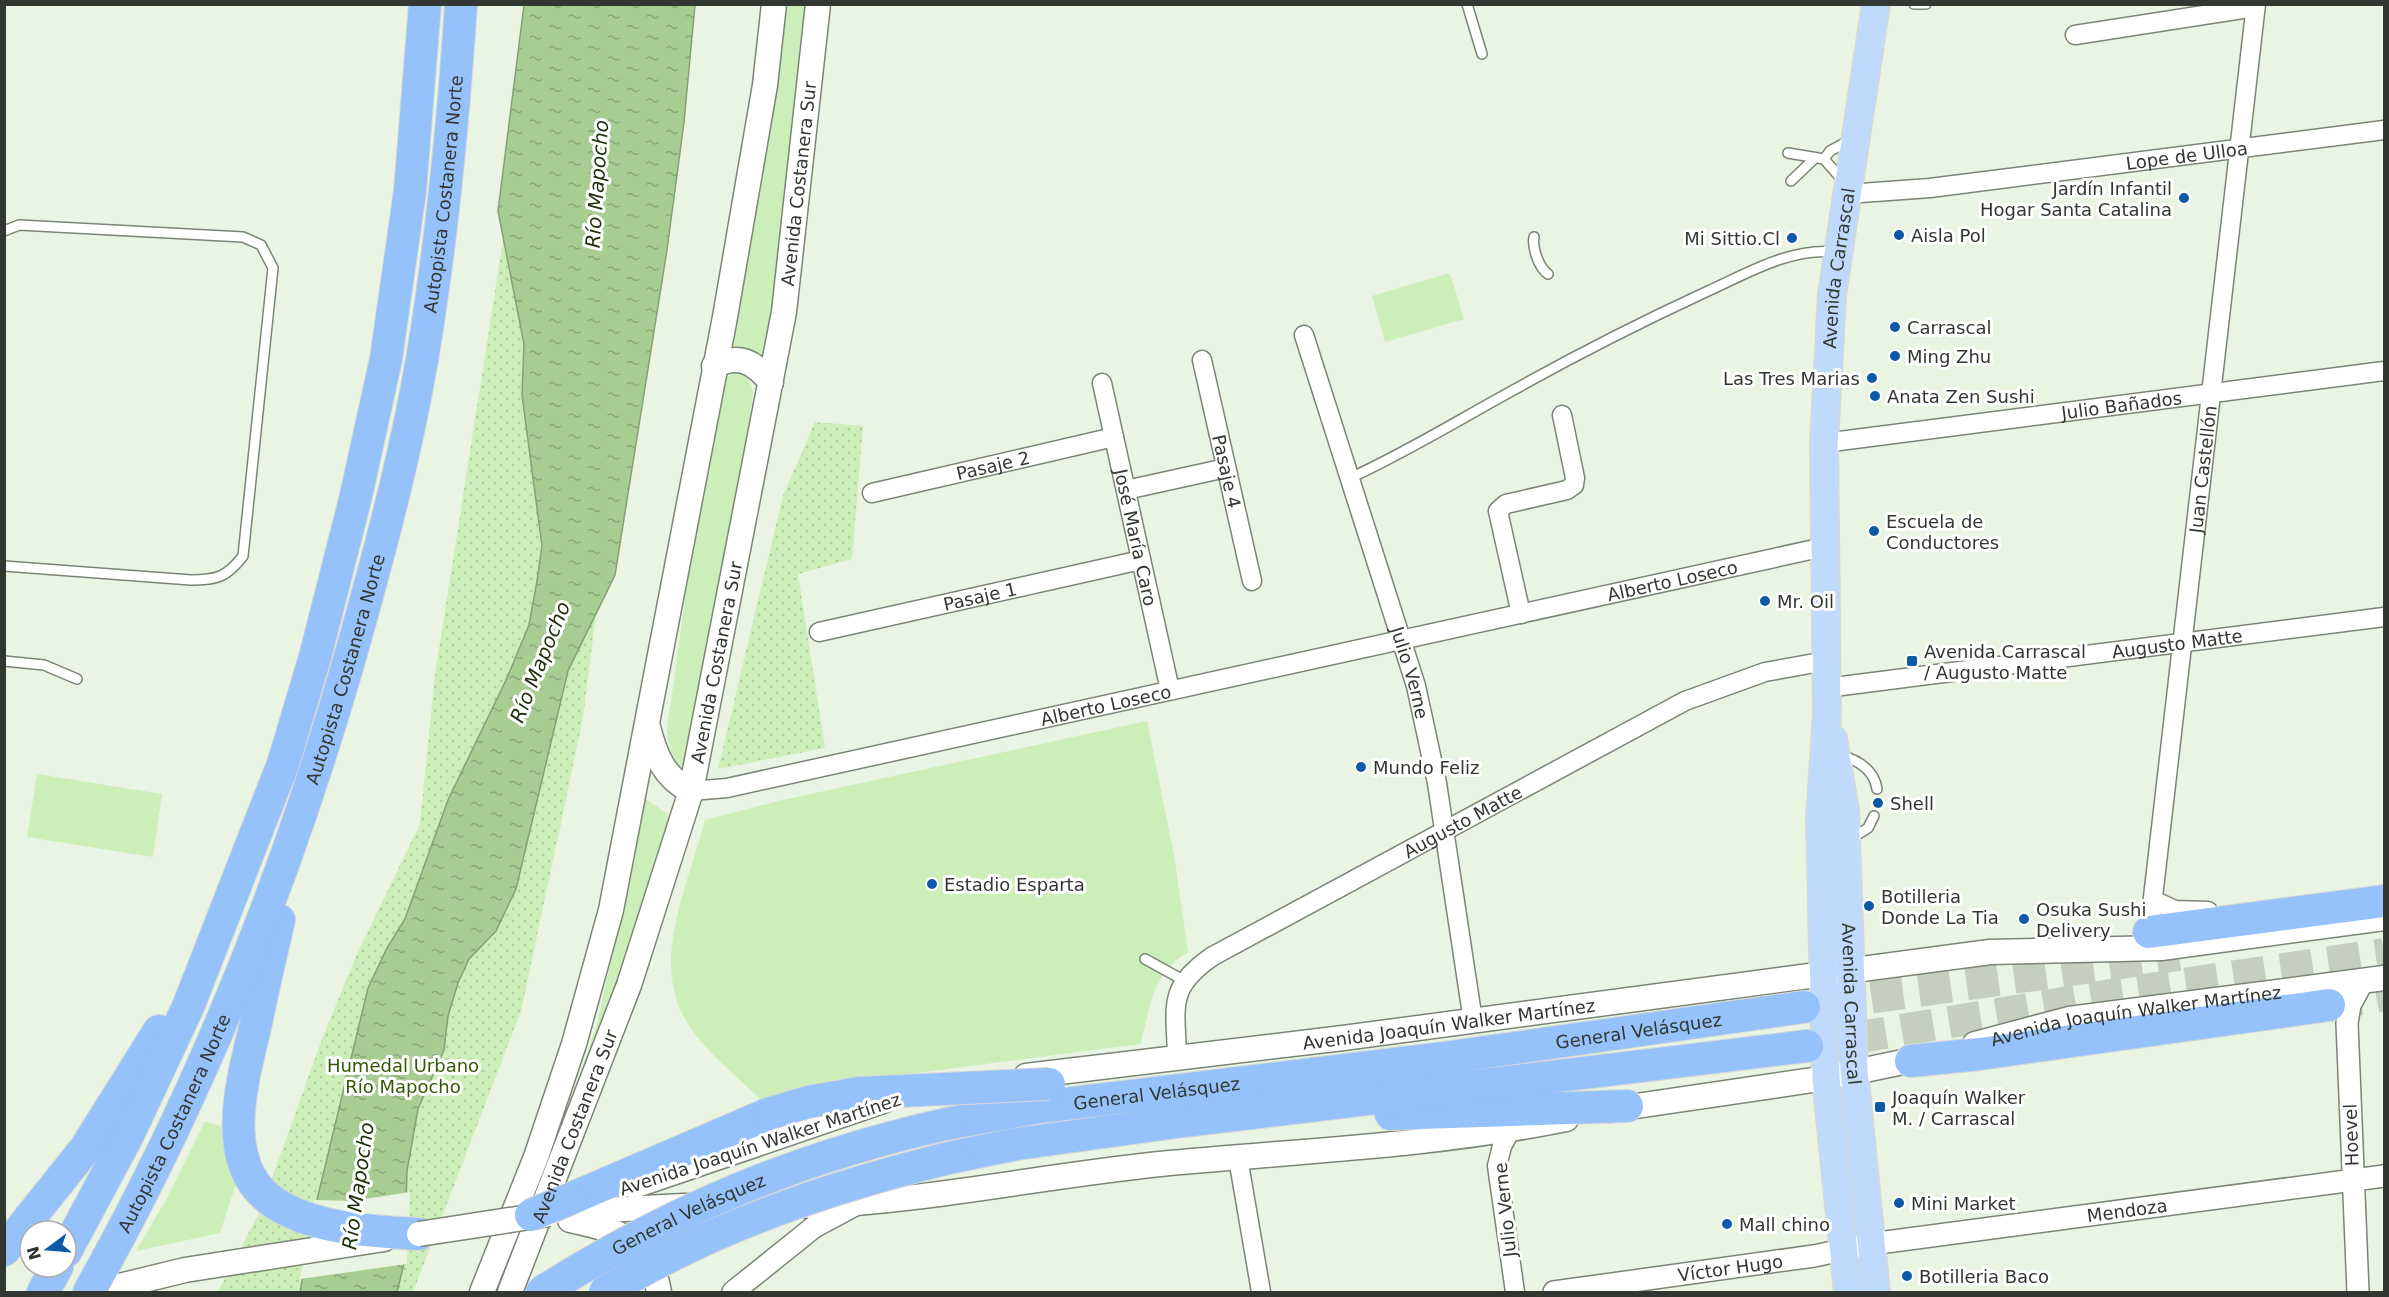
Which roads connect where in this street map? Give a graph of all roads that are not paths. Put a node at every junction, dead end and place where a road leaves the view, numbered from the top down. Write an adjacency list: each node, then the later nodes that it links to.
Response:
1 (425, 4): 63 (highway, Autopista Costanera Norte)
2 (461, 4): 56 (highway, Autopista Costanera Norte)
3 (774, 4): 25 (main road, Avenida Costanera Sur)
4 (818, 4): 27 (main road, Avenida Costanera Sur)
5 (1467, 4): 11 (lane)
6 (1876, 4): 13 (main road, Avenida Carrascal)
7 (1914, 4): 8 (lane)
8 (1926, 4)
9 (2255, 6): 10 (street); 14 (street, Juan Castellón)
10 (2075, 35)
11 (1482, 54)
12 (2385, 130): 14 (street, Lope de Ulloa)
13 (1855, 138): 16 (lane); 18 (main road, Avenida Carrascal)
14 (2239, 149): 18 (street, Lope de Ulloa); 29 (street, Juan Castellón)
15 (1788, 153): 16 (lane)
16 (1819, 159): 17 (lane); 18 (lane)
17 (1791, 181)
18 (1848, 187): 21 (main road, Avenida Carrascal)
19 (4, 231): 39 (lane)
20 (1534, 237): 22 (lane)
21 (1839, 252): 32 (main road, Avenida Carrascal); 34 (lane)
22 (1548, 274)
23 (1304, 335): 34 (street, Julio Verne)
24 (1202, 360): 33 (street, Pasaje 4)
25 (714, 366): 27 (main road); 52 (main road, Avenida Costanera Sur)
26 (2385, 371): 29 (street, Julio Bañados)
27 (771, 382): 55 (main road, Avenida Costanera Sur)
28 (1102, 383): 31 (street, José María Caro)
29 (2211, 393): 32 (street, Julio Bañados); 45 (street, Juan Castellón)
30 (1562, 415): 41 (street)
31 (1114, 437): 35 (street, José María Caro); 36 (street, Pasaje 2)
32 (1824, 443): 37 (main road, Avenida Carrascal)
33 (1226, 468): 35 (street); 40 (street, Pasaje 4)
34 (1350, 478): 44 (street, Julio Verne)
35 (1126, 490): 38 (street, José María Caro)
36 (872, 493)
37 (1824, 547): 41 (street, Alberto Loseco); 47 (main road, Avenida Carrascal)
38 (1141, 560): 43 (street, Pasaje 1); 50 (street, José María Caro)
39 (4, 566)
40 (1252, 581)
41 (1521, 614): 44 (street, Alberto Loseco)
42 (2385, 617): 45 (street, Augusto Matte)
43 (819, 632)
44 (1402, 640): 50 (street, Alberto Loseco); 58 (street, Julio Verne)
45 (2182, 644): 49 (street, Augusto Matte); 61 (street, Juan Castellón)
46 (4, 661): 48 (lane)
47 (1826, 661): 49 (main road, Avenida Carrascal); 58 (street, Augusto Matte)
48 (77, 679)
49 (1826, 688): 51 (main road, Avenida Carrascal)
50 (1170, 690): 55 (street, Alberto Loseco)
51 (1827, 715): 53 (main road, Avenida Carrascal); 69 (main road, Avenida Carrascal)
52 (647, 722): 55 (main road); 99 (main road, Avenida Costanera Sur)
53 (1836, 753): 54 (lane); 59 (main road, Avenida Carrascal)
54 (1877, 789)
55 (691, 791): 100 (main road, Avenida Costanera Sur)
56 (303, 811): 91 (highway); 97 (highway, Autopista Costanera Norte)
57 (1874, 816): 59 (lane)
58 (1445, 832): 71 (street, Augusto Matte); 74 (street, Julio Verne)
59 (1847, 842): 68 (main road, Avenida Carrascal)
60 (2385, 886): 61 (street)
61 (2152, 900): 65 (street, Juan Castellón)
62 (2385, 901): 65 (highway)
63 (231, 902): 90 (highway, Autopista Costanera Norte); 93 (highway)
64 (2385, 918): 66 (main road, Avenida Joaquín Walker Martínez)
65 (2149, 932): 66 (main road)
66 (1990, 951): 68 (main road, Avenida Joaquín Walker Martínez)
67 (1145, 959): 71 (lane)
68 (1850, 969): 69 (main road, Avenida Joaquín Walker Martínez); 78 (main road, Avenida Carrascal)
69 (1823, 973): 74 (main road, Avenida Joaquín Walker Martínez); 79 (main road, Avenida Carrascal)
70 (2374, 980): 77 (main road, Avenida Joaquín Walker Martínez); 86 (street, Hoevel)
71 (1185, 981): 76 (street, Augusto Matte)
72 (2329, 1005): 77 (highway)
73 (1804, 1007): 80 (highway, General Velásquez)
74 (1473, 1021): 76 (main road, Avenida Joaquín Walker Martínez)
75 (1807, 1046): 82 (highway, General Velásquez)
76 (1177, 1057): 88 (main road, Avenida Joaquín Walker Martínez)
77 (1911, 1061): 78 (main road, Avenida Joaquín Walker Martínez)
78 (1854, 1071): 79 (main road, Avenida Joaquín Walker Martínez); 92 (main road, Avenida Carrascal)
79 (1826, 1078): 81 (main road, Avenida Joaquín Walker Martínez); 94 (main road, Avenida Carrascal)
80 (1247, 1083): 88 (highway, bridge); 101 (highway, General Velásquez, bridge)
81 (1628, 1106): 82 (highway); 83 (main road, Avenida Joaquín Walker Martínez)
82 (1177, 1122): 102 (highway, General Velásquez, bridge)
83 (1511, 1130): 84 (main road, Avenida Joaquín Walker Martínez); 106 (street, Julio Verne)
84 (1238, 1158): 87 (main road, Avenida Joaquín Walker Martínez); 105 (street)
85 (2385, 1176): 86 (street, Mendoza)
86 (2353, 1180): 92 (street, Mendoza); 110 (street, Hoevel)
87 (857, 1204): 88 (main road, Avenida Joaquín Walker Martínez); 104 (street)
88 (568, 1209): 89 (highway, bridge); 103 (main road)
89 (531, 1215): 91 (main road, bridge)
90 (78, 1228)
91 (419, 1233): 98 (main road)
92 (1870, 1244): 94 (street, Víctor Hugo); 109 (main road, Avenida Carrascal)
93 (4, 1250)
94 (1843, 1251): 107 (street, Víctor Hugo); 108 (main road, Avenida Carrascal)
95 (51, 1279): 96 (highway)
96 (43, 1293)
97 (89, 1293)
98 (95, 1293)
99 (482, 1293)
100 (510, 1293)
101 (542, 1293)
102 (605, 1293)
103 (659, 1293)
104 (733, 1293)
105 (1261, 1293)
106 (1515, 1293)
107 (1554, 1293)
108 (1848, 1293)
109 (1876, 1293)
110 (2358, 1293)

